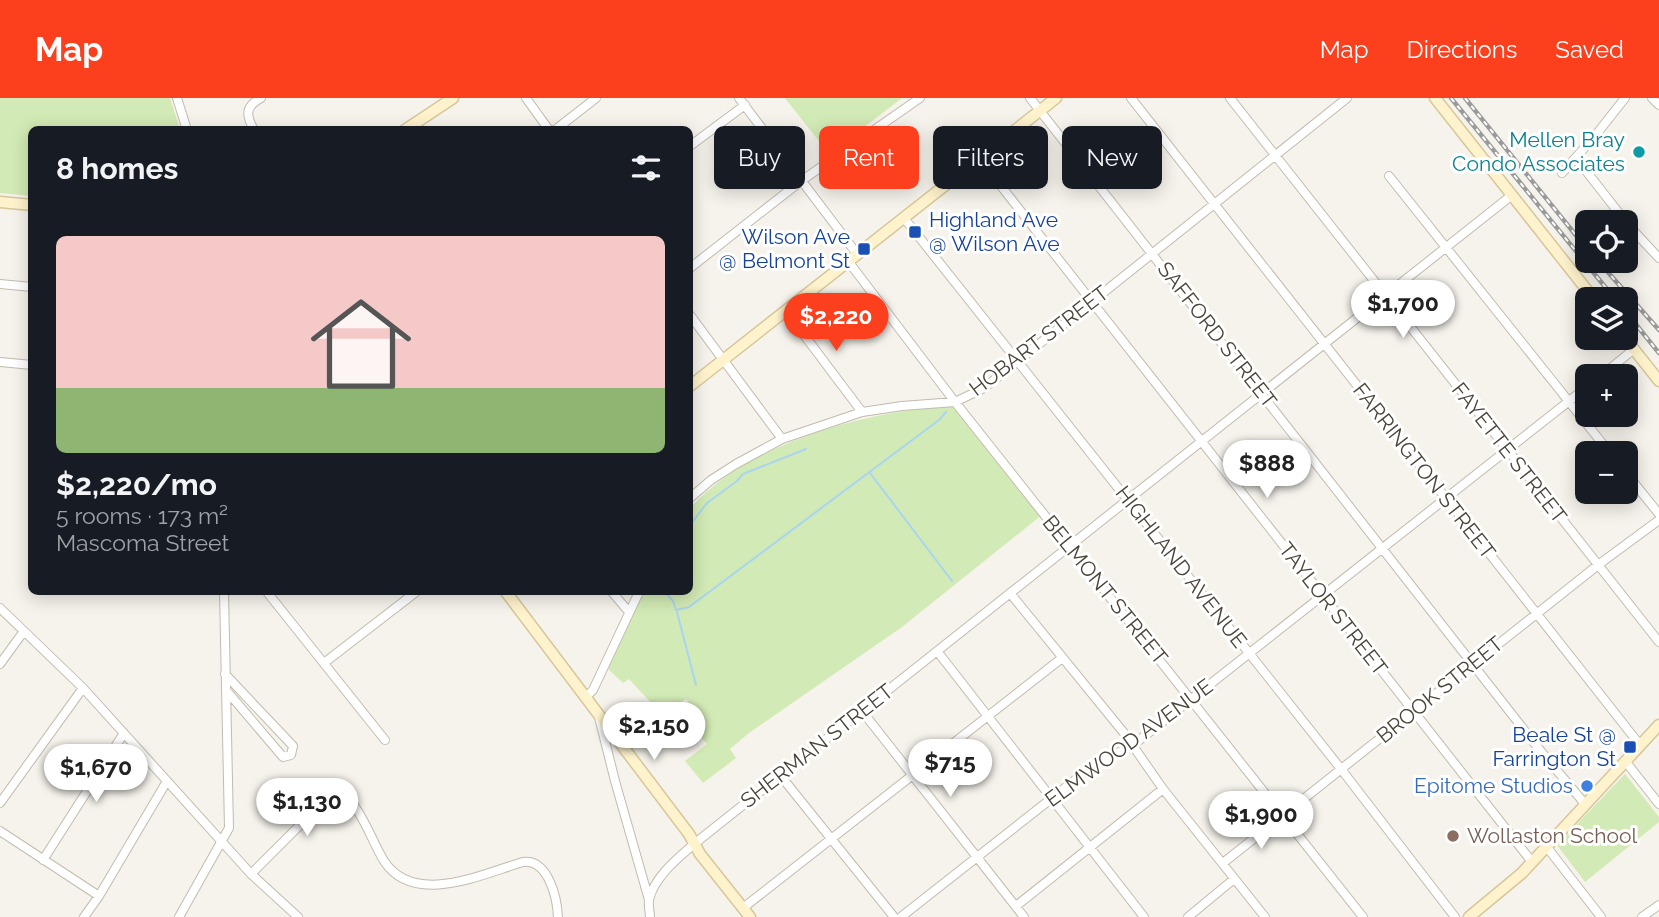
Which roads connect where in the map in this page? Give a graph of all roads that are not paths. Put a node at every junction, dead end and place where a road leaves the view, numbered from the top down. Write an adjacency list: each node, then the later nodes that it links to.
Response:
1 (177, 98): 18 (street)
2 (261, 98): 19 (street)
3 (453, 98): 20 (street)
4 (526, 98): 21 (street)
5 (596, 98): 22 (street)
6 (920, 98): 30 (street)
7 (1031, 98): 17 (street, SAFFORD STREET)
8 (1056, 98): 17 (street)
9 (1131, 98): 38 (street, FARRINGTON STREET)
10 (1230, 98): 26 (street, FAYETTE STREET)
11 (1347, 98): 26 (street, HOBART STREET)
12 (1434, 98): 35 (street)
13 (1625, 98): 27 (street)
14 (1652, 98): 16 (street)
15 (742, 102): 23 (street, BELMONT STREET); 25 (street)
16 (1659, 104)
17 (1041, 110): 24 (street); 41 (street, SAFFORD STREET)
18 (186, 126)
19 (252, 126)
20 (411, 126)
21 (546, 126)
22 (560, 126)
23 (760, 126)
24 (1020, 126)
25 (693, 143)
26 (1276, 157): 38 (street, HOBART STREET); 48 (street, FAYETTE STREET)
27 (1576, 158): 28 (street); 43 (street)
28 (1562, 173)
29 (1389, 176): 40 (street)
30 (805, 178)
31 (805, 187): 42 (street, BELMONT STREET)
32 (791, 189): 44 (street)
33 (940, 189): 39 (street)
34 (1003, 189): 49 (street, TAYLOR STREET)
35 (1512, 195): 40 (street, SHERMAN STREET); 47 (street)
36 (0, 202): 37 (street)
37 (28, 205)
38 (1215, 205): 41 (street, HOBART STREET); 52 (street, FARRINGTON STREET)
39 (904, 218): 42 (street); 57 (street, HIGHLAND AVENUE)
40 (1445, 248): 48 (street, SHERMAN STREET); 65 (street)
41 (1153, 254): 49 (street, HOBART STREET); 62 (street, SAFFORD STREET)
42 (853, 258): 50 (street); 64 (street, BELMONT STREET)
43 (1659, 258)
44 (693, 266)
45 (0, 284): 46 (street)
46 (28, 287)
47 (1585, 287)
48 (1386, 296): 52 (street, SHERMAN STREET); 70 (street, FAYETTE STREET)
49 (1092, 302): 57 (street, HOBART STREET); 69 (street, TAYLOR STREET)
50 (786, 311): 55 (street); 66 (street)
51 (693, 318): 55 (street)
52 (1324, 345): 62 (street, SHERMAN STREET); 73 (street, FARRINGTON STREET)
53 (1633, 350): 58 (street)
54 (1635, 350): 60 (street)
55 (723, 359): 61 (street); 67 (street)
56 (0, 362): 59 (street)
57 (1017, 362): 64 (street, HOBART STREET); 74 (street, HIGHLAND AVENUE)
58 (1616, 364)
59 (28, 365)
60 (1659, 381)
61 (693, 384)
62 (1263, 393): 69 (street, SHERMAN STREET); 78 (street, SAFFORD STREET)
63 (1575, 397): 65 (street, ELMWOOD AVENUE)
64 (955, 402): 66 (street, HOBART STREET); 77 (street, BELMONT STREET)
65 (1569, 402): 68 (street); 70 (street, ELMWOOD AVENUE)
66 (862, 412): 67 (street, HOBART STREET)
67 (782, 439): 72 (street, HOBART STREET)
68 (1600, 441)
69 (1202, 442): 74 (street, SHERMAN STREET); 87 (street, TAYLOR STREET)
70 (1507, 449): 73 (street, ELMWOOD AVENUE); 79 (street, FAYETTE STREET)
71 (1638, 488): 75 (street)
72 (693, 496)
73 (1446, 499): 78 (street, ELMWOOD AVENUE); 90 (street, FARRINGTON STREET)
74 (1128, 500): 77 (street, SHERMAN STREET); 94 (street, HIGHLAND AVENUE)
75 (1659, 514)
76 (1659, 520): 79 (street, BROOK STREET)
77 (1070, 546): 80 (street, SHERMAN STREET); 103 (street, BELMONT STREET)
78 (1383, 547): 87 (street, ELMWOOD AVENUE); 98 (street, SAFFORD STREET)
79 (1598, 565): 90 (street, BROOK STREET); 92 (street, FAYETTE STREET)
80 (1010, 593): 93 (street, SHERMAN STREET); 95 (street)
81 (224, 595): 99 (street)
82 (269, 595): 96 (street)
83 (411, 595): 96 (street)
84 (508, 595): 102 (street)
85 (615, 595): 89 (street)
86 (638, 595): 89 (street)
87 (1324, 596): 94 (street, ELMWOOD AVENUE); 105 (street, TAYLOR STREET)
88 (0, 608): 91 (street)
89 (629, 612): 102 (street)
90 (1536, 614): 98 (street, BROOK STREET); 112 (street, FARRINGTON STREET)
91 (24, 631): 97 (street); 100 (street)
92 (1659, 642)
93 (937, 651): 104 (street, SHERMAN STREET); 107 (street)
94 (1250, 654): 103 (street, ELMWOOD AVENUE); 114 (street, HIGHLAND AVENUE)
95 (1062, 658): 107 (street); 111 (street)
96 (324, 663): 110 (street)
97 (0, 664)
98 (1473, 664): 105 (street, BROOK STREET); 121 (street, SAFFORD STREET)
99 (225, 674): 101 (street); 101 (street)
100 (83, 688): 109 (street); 120 (street)
101 (226, 690): 126 (street)
102 (586, 697): 106 (street)
103 (1191, 699): 111 (street, ELMWOOD AVENUE); 123 (street, BELMONT STREET)
104 (862, 711): 115 (street, SHERMAN STREET); 116 (street)
105 (1414, 712): 114 (street, BROOK STREET); 132 (street, TAYLOR STREET)
106 (599, 715): 127 (street); 137 (street)
107 (986, 715): 116 (street); 119 (street)
108 (1659, 724): 112 (street)
109 (124, 733): 117 (street); 131 (street)
110 (385, 740)
111 (1133, 745): 118 (street); 119 (street, ELMWOOD AVENUE)
112 (1640, 745): 113 (street)
113 (1626, 762): 121 (street); 122 (street)
114 (1341, 769): 123 (street, BROOK STREET); 153 (street, HIGHLAND AVENUE)
115 (780, 775): 125 (street); 127 (street, SHERMAN STREET)
116 (912, 775): 125 (street); 130 (street)
117 (167, 781): 126 (street); 136 (street)
118 (1163, 789): 129 (street); 133 (street)
119 (1051, 797): 129 (street); 130 (street, ELMWOOD AVENUE)
120 (0, 803)
121 (1586, 804): 128 (street)
122 (1659, 804)
123 (1282, 816): 133 (street, BROOK STREET); 152 (street, BELMONT STREET)
124 (0, 831): 131 (street)
125 (831, 839): 140 (street); 146 (street)
126 (222, 842): 134 (street); 142 (street)
127 (694, 844): 137 (street, SHERMAN STREET); 140 (street)
128 (1546, 846): 132 (street); 155 (street)
129 (1090, 848): 139 (street); 149 (street)
130 (978, 857): 139 (street); 147 (street, ELMWOOD AVENUE)
131 (43, 860): 136 (street)
132 (1532, 862): 154 (street)
133 (1223, 863): 135 (street)
134 (251, 874): 143 (street); 144 (street)
135 (1234, 879): 150 (street); 151 (street)
136 (99, 897): 141 (street)
137 (649, 900): 145 (street)
138 (1659, 905): 156 (street)
139 (1016, 906): 148 (street)
140 (747, 913)
141 (84, 917)
142 (179, 917)
143 (298, 917)
144 (558, 917)
145 (650, 917)
146 (894, 917)
147 (901, 917)
148 (1024, 917)
149 (1144, 917)
150 (1188, 917)
151 (1265, 917)
152 (1363, 917)
153 (1455, 917)
154 (1469, 917)
155 (1601, 917)
156 (1642, 917)

